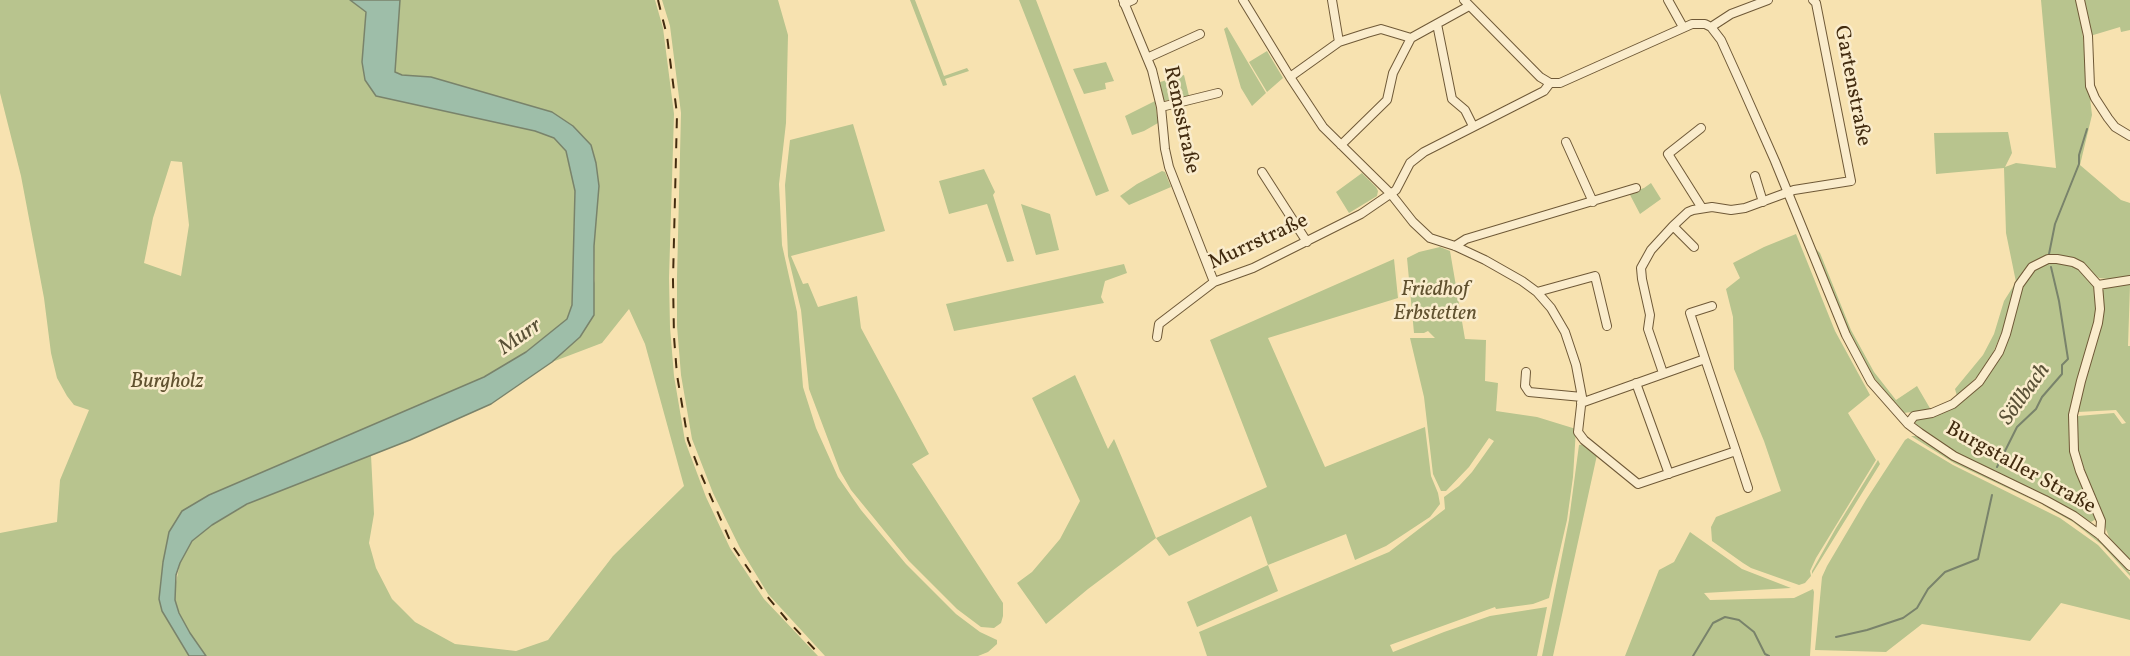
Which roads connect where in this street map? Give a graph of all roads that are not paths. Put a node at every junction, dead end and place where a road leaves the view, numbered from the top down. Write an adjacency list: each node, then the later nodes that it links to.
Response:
1 (1133, 0): 9 (street)
2 (1243, 0): 17 (street)
3 (1332, 0): 15 (street)
4 (1668, 0): 11 (street)
5 (1768, 0): 12 (street)
6 (1813, 0): 29 (street, Gartenstraße)
7 (2080, 0): 23 (street)
8 (1465, 1): 10 (street); 18 (street)
9 (1124, 2): 16 (street, Remsstraße)
10 (1437, 24): 14 (street); 21 (street)
11 (1683, 27): 12 (street); 18 (street)
12 (1711, 27): 29 (street, Burgstaller Straße)
13 (1200, 33): 16 (street)
14 (1411, 39): 15 (street); 25 (street)
15 (1340, 42): 17 (street)
16 (1147, 58): 20 (street, Remsstraße)
17 (1290, 77): 25 (street)
18 (1550, 83): 21 (street)
19 (1218, 93): 20 (street)
20 (1161, 107): 39 (street, Remsstraße)
21 (1473, 126): 30 (street)
22 (1701, 128): 33 (street)
23 (2130, 136)
24 (1566, 142): 31 (street)
25 (1341, 145): 30 (street)
26 (1262, 172): 35 (street)
27 (1755, 176): 32 (street)
28 (1636, 188): 31 (street)
29 (1788, 192): 32 (street); 50 (street, Burgstaller Straße)
30 (1391, 194): 35 (street, Murrstraße); 36 (street)
31 (1593, 202): 36 (street)
32 (1763, 202): 33 (street)
33 (1702, 208): 34 (street)
34 (1673, 226): 37 (street); 47 (street)
35 (1307, 242): 39 (street, Murrstraße)
36 (1455, 246): 41 (street)
37 (1694, 247)
38 (2130, 280): 40 (street)
39 (1214, 282): 44 (street, Murrstraße)
40 (2098, 285): 50 (street); 54 (street)
41 (1537, 292): 43 (street); 49 (street)
42 (1712, 306): 45 (street)
43 (1607, 326)
44 (1157, 337)
45 (1705, 359): 47 (street); 51 (street)
46 (1526, 372): 49 (street)
47 (1663, 373): 48 (street)
48 (1636, 383): 49 (street); 52 (street)
49 (1582, 400): 52 (street)
50 (1908, 424): 54 (street, Burgstaller Straße)
51 (1736, 451): 52 (street); 53 (street)
52 (1669, 474)
53 (1748, 488)
54 (2100, 535): 55 (street, Burgstaller Straße)
55 (2130, 566)

